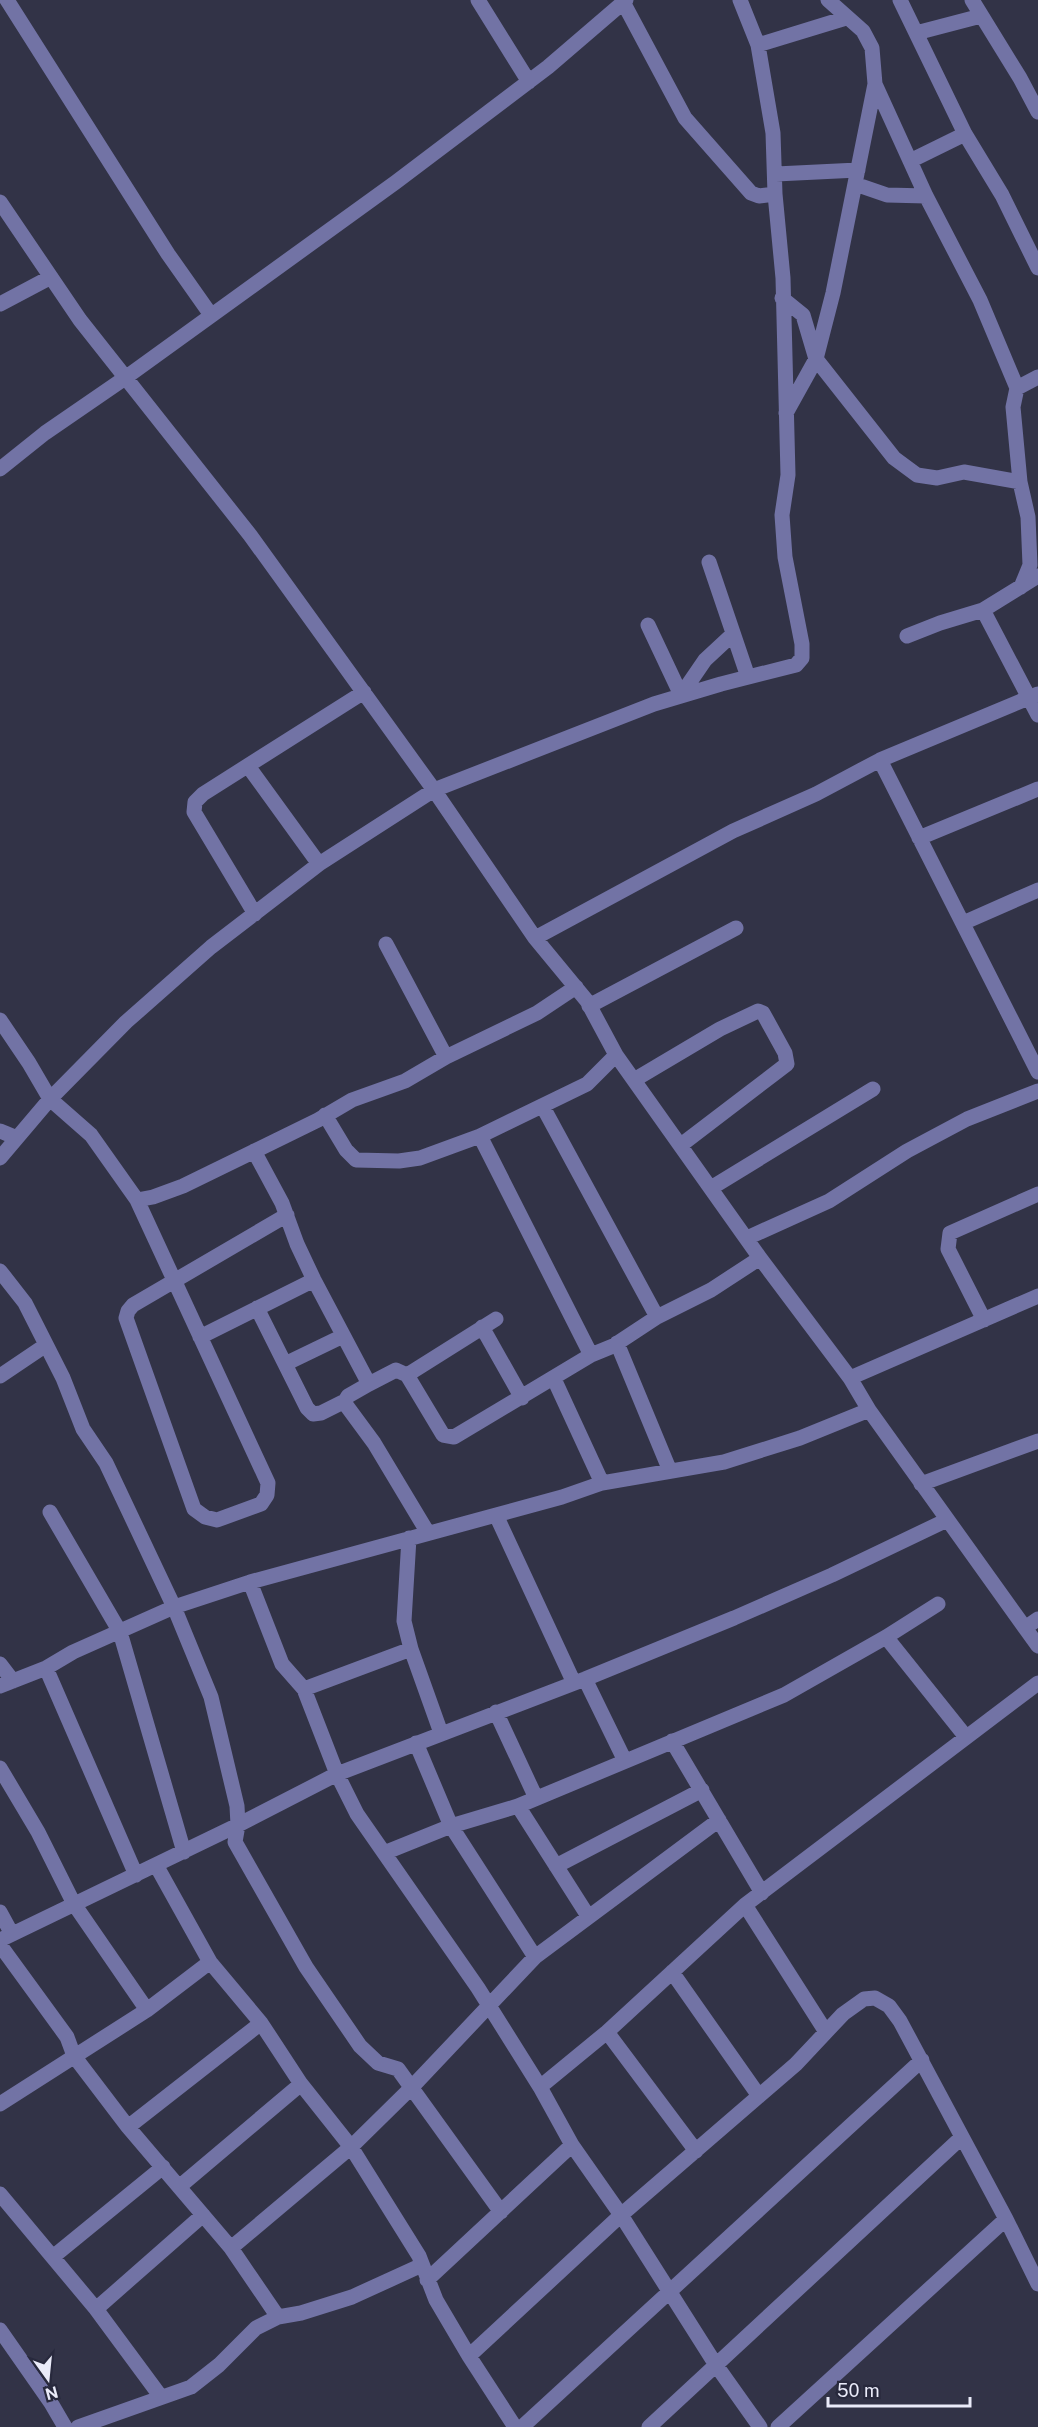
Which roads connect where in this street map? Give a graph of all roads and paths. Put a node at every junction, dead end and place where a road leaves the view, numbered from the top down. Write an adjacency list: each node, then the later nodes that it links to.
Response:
1 (6, 0): 26 (street)
2 (478, 0): 12 (street)
3 (740, 0): 11 (street)
4 (828, 0): 9 (street)
5 (900, 0): 10 (street)
6 (972, 0): 8 (street)
7 (625, 1): 12 (street); 19 (street)
8 (981, 16): 10 (street); 14 (street)
9 (846, 18): 11 (street); 13 (street)
10 (916, 33): 15 (street)
11 (758, 45): 17 (street)
12 (529, 82): 26 (street)
13 (875, 84): 16 (street); 18 (street)
14 (1038, 112)
15 (965, 134): 16 (street); 22 (street)
16 (910, 161): 20 (street)
17 (776, 174): 18 (street); 19 (street)
18 (856, 177): 20 (street); 27 (street)
19 (775, 194): 24 (street)
20 (926, 196): 30 (street)
21 (0, 202): 23 (street)
22 (1038, 268)
23 (51, 277): 25 (street); 29 (street)
24 (782, 298): 27 (street); 31 (street)
25 (0, 304)
26 (211, 315): 29 (street)
27 (816, 359): 31 (street); 33 (street)
28 (1038, 377): 30 (street)
29 (125, 378): 32 (street); 42 (street)
30 (1017, 388): 33 (street)
31 (786, 413): 41 (street)
32 (0, 469)
33 (1020, 482): 36 (street)
34 (709, 562): 39 (street)
35 (1038, 576): 36 (street)
36 (1021, 587): 37 (street)
37 (982, 610): 40 (street); 44 (street)
38 (648, 625): 43 (street)
39 (734, 634): 41 (street); 43 (street)
40 (908, 636)
41 (748, 677): 43 (street)
42 (364, 692): 47 (street); 49 (street)
43 (681, 695): 49 (street)
44 (1033, 696): 45 (street); 46 (street)
45 (1038, 715)
46 (880, 760): 50 (street); 56 (street)
47 (248, 766): 51 (street); 53 (street)
48 (1038, 789): 50 (street)
49 (434, 790): 51 (street); 56 (street)
50 (919, 838): 54 (street)
51 (319, 864): 53 (street)
52 (1038, 890): 54 (street)
53 (255, 914): 67 (street)
54 (963, 923): 63 (street)
55 (736, 928): 59 (street)
56 (535, 938): 58 (street)
57 (386, 944): 62 (street)
58 (576, 987): 59 (street); 62 (street)
59 (589, 1006): 61 (street)
60 (0, 1020): 67 (street)
61 (616, 1055): 64 (street); 68 (street)
62 (446, 1057): 69 (street)
63 (1038, 1072)
64 (634, 1080): 73 (street); 73 (street)
65 (873, 1089): 76 (street)
66 (1038, 1091): 80 (street)
67 (50, 1099): 72 (street); 78 (street)
68 (543, 1107): 71 (street); 87 (street)
69 (325, 1115): 71 (street); 74 (street)
70 (0, 1131): 72 (street)
71 (480, 1136): 95 (street)
72 (18, 1138): 75 (street)
73 (681, 1145): 76 (street)
74 (254, 1151): 78 (street); 79 (street)
75 (0, 1158)
76 (711, 1188): 80 (street)
77 (1038, 1194): 89 (street)
78 (136, 1200): 84 (street)
79 (287, 1215): 83 (street); 84 (street)
80 (747, 1238): 81 (street)
81 (760, 1258): 87 (street); 99 (street)
82 (0, 1271): 94 (street)
83 (314, 1280): 86 (street); 91 (street)
84 (175, 1283): 92 (street); 92 (street)
85 (1038, 1296): 89 (street)
86 (257, 1308): 92 (street); 96 (street)
87 (657, 1317): 93 (street)
88 (496, 1319): 90 (street)
89 (984, 1320): 99 (street)
90 (482, 1327): 97 (street); 102 (street)
91 (343, 1336): 96 (street); 101 (street)
92 (200, 1337)
93 (617, 1343): 95 (street); 106 (street)
94 (46, 1346): 98 (street); 116 (street)
95 (591, 1355): 100 (street)
96 (285, 1364): 103 (street)
97 (407, 1375): 101 (street); 102 (street)
98 (0, 1376)
99 (850, 1378): 104 (street)
100 (554, 1379): 102 (street); 107 (street)
101 (369, 1383): 103 (street)
102 (522, 1398)
103 (345, 1401): 112 (street)
104 (868, 1410): 106 (street); 108 (street)
105 (1038, 1441): 108 (street)
106 (670, 1471): 107 (street)
107 (602, 1483): 110 (street)
108 (921, 1484): 111 (street)
109 (50, 1512): 118 (street)
110 (496, 1515): 112 (street); 124 (street)
111 (946, 1520): 117 (street); 124 (street)
112 (428, 1533): 113 (street)
113 (409, 1538): 114 (street); 121 (street)
114 (250, 1582): 116 (street); 127 (street)
115 (938, 1604): 119 (street)
116 (174, 1607): 118 (street); 140 (street)
117 (1031, 1624): 120 (street)
118 (120, 1632): 123 (street); 142 (street)
119 (886, 1637): 130 (street); 131 (street)
120 (1038, 1646)
121 (411, 1649): 127 (street); 129 (street)
122 (0, 1664): 126 (street)
123 (46, 1668): 126 (street); 146 (street)
124 (579, 1681): 128 (street); 133 (street)
125 (1038, 1683): 130 (street)
126 (7, 1684)
127 (304, 1689): 135 (street)
128 (496, 1712): 129 (street); 137 (street)
129 (441, 1733): 132 (street)
130 (966, 1737): 147 (street)
131 (672, 1741): 133 (street); 136 (street)
132 (416, 1743): 135 (street); 141 (street)
133 (625, 1761): 137 (street)
134 (0, 1768): 148 (street)
135 (337, 1774): 140 (street); 143 (street)
136 (702, 1790): 139 (street); 145 (street)
137 (536, 1798): 138 (street)
138 (518, 1806): 141 (street); 145 (street)
139 (719, 1820): 147 (street); 151 (street)
140 (238, 1825): 142 (street); 165 (street)
141 (451, 1826): 143 (street); 154 (street)
142 (184, 1852): 144 (street)
143 (384, 1853): 157 (street)
144 (156, 1865): 146 (street); 155 (street)
145 (556, 1866): 151 (street)
146 (136, 1875): 148 (street)
147 (762, 1893): 149 (street)
148 (74, 1904): 152 (street); 158 (street)
149 (745, 1905): 156 (street); 161 (street)
150 (0, 1912): 152 (street)
151 (588, 1916): 154 (street)
152 (6, 1937)
153 (0, 1945): 162 (street)
154 (535, 1957): 157 (street)
155 (210, 1962): 158 (street); 159 (street)
156 (672, 1972): 160 (street); 167 (street)
157 (488, 2004): 165 (street); 166 (street)
158 (147, 2010): 162 (street)
159 (261, 2024): 164 (street); 169 (street)
160 (608, 2032): 166 (street); 173 (street)
161 (826, 2032): 163 (street); 167 (street)
162 (74, 2056): 168 (street); 169 (street)
163 (922, 2060): 170 (street); 186 (street)
164 (301, 2084): 172 (street); 175 (street)
165 (412, 2087): 172 (street); 177 (street)
166 (540, 2087): 171 (street)
167 (759, 2096): 173 (street)
168 (2, 2099)
169 (128, 2127): 174 (street)
170 (962, 2137): 180 (street); 191 (street)
171 (572, 2145): 177 (street); 179 (street)
172 (351, 2146): 181 (street); 183 (street)
173 (696, 2151): 179 (street)
174 (163, 2168): 175 (street); 182 (street)
175 (179, 2187): 178 (street)
176 (0, 2194): 182 (street)
177 (501, 2212): 184 (street)
178 (203, 2215): 181 (street); 187 (street)
179 (621, 2215): 186 (street); 190 (street)
180 (1006, 2219): 185 (street); 199 (street)
181 (231, 2248): 188 (street)
182 (54, 2256): 187 (street)
183 (422, 2265): 184 (street); 188 (street)
184 (427, 2280): 190 (street)
185 (1038, 2284)
186 (669, 2290): 191 (street); 196 (street)
187 (96, 2309): 192 (street)
188 (278, 2317): 192 (street)
189 (0, 2330): 193 (street)
190 (469, 2356): 195 (street)
191 (716, 2366): 197 (street); 198 (street)
192 (161, 2397): 194 (street)
193 (64, 2427)
194 (78, 2427)
195 (514, 2427)
196 (522, 2427)
197 (649, 2427)
198 (760, 2427)
199 (778, 2427)

